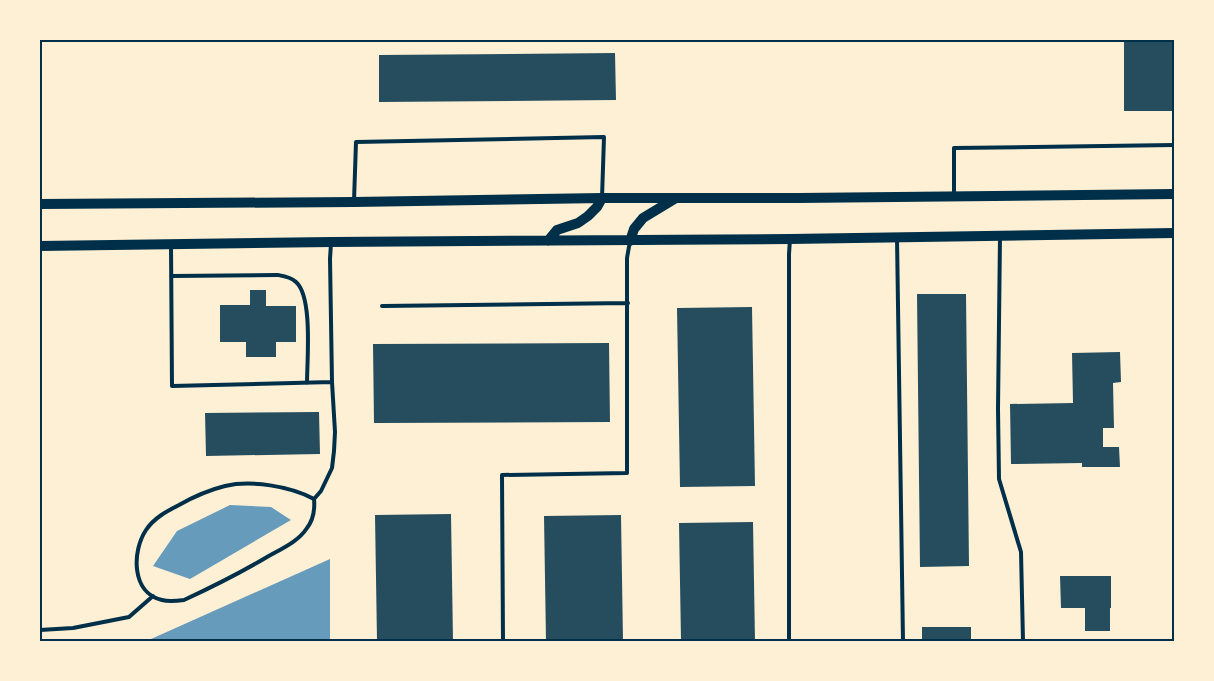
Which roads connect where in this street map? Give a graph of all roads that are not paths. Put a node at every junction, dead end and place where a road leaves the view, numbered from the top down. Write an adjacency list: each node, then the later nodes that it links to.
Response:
1 (1174, 145): 3 (lane)
2 (1174, 194): 3 (main road)
3 (954, 195): 5 (main road)
4 (602, 198): 5 (main road); 6 (main road); 6 (lane); 12 (main road)
5 (677, 198): 13 (main road)
6 (354, 202): 7 (main road)
7 (40, 204)
8 (1174, 233): 9 (main road)
9 (1000, 236): 10 (main road); 28 (lane)
10 (898, 238): 11 (main road); 27 (lane)
11 (790, 240): 13 (main road); 26 (lane)
12 (548, 241): 13 (main road); 14 (main road)
13 (630, 241): 18 (lane)
14 (332, 242): 15 (main road); 20 (lane)
15 (171, 245): 16 (main road); 17 (lane)
16 (40, 246)
17 (171, 276): 21 (lane); 21 (lane)
18 (628, 304): 19 (lane); 25 (lane)
19 (382, 306)
20 (332, 382): 21 (lane); 22 (lane)
21 (307, 383)
22 (314, 499): 23 (lane); 23 (lane)
23 (153, 596): 24 (lane)
24 (40, 630)
25 (502, 641)
26 (789, 641)
27 (903, 641)
28 (1023, 641)

